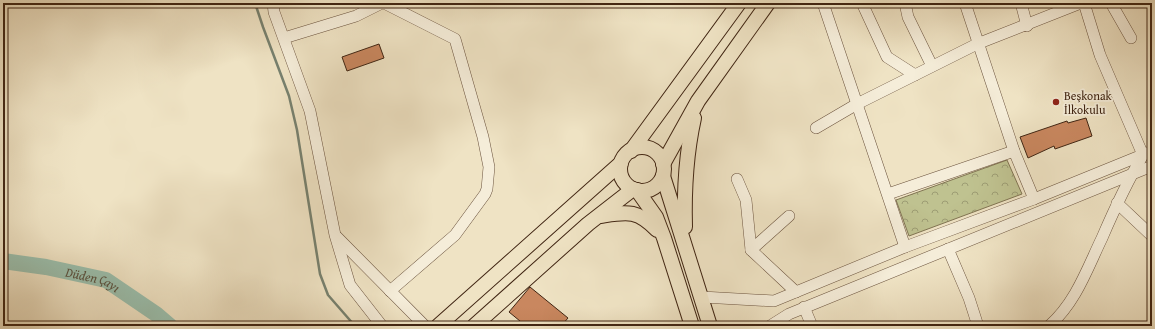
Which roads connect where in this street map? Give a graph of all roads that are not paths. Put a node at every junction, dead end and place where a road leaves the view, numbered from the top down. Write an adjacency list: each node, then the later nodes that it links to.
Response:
1 (272, 3): 13 (street)
2 (383, 3): 13 (street); 42 (street)
3 (739, 3): 21 (main road)
4 (768, 3): 18 (main road)
5 (823, 3): 19 (street)
6 (862, 3): 17 (street)
7 (905, 3): 16 (street)
8 (965, 3): 15 (street)
9 (1021, 3): 12 (street)
10 (1083, 3): 12 (street); 23 (street)
11 (1111, 3): 14 (street)
12 (1027, 26): 15 (street)
13 (284, 38): 35 (street)
14 (1131, 38)
15 (977, 44): 16 (street); 22 (street)
16 (932, 66): 17 (street)
17 (915, 75): 19 (street)
18 (698, 101): 26 (main road); 38 (main road)
19 (857, 104): 20 (street); 30 (street)
20 (816, 128)
21 (631, 151): 24 (main road); 26 (main road)
22 (1014, 152): 30 (street); 31 (street)
23 (1147, 153): 27 (street); 31 (street)
24 (621, 163): 29 (main road); 48 (main road)
25 (1152, 166): 27 (street)
26 (663, 170): 29 (main road); 38 (main road)
27 (1131, 175): 32 (street); 40 (street)
28 (737, 179): 41 (street)
29 (635, 190): 33 (main road); 37 (main road)
30 (888, 194): 39 (street)
31 (1034, 199): 39 (street)
32 (1117, 203): 36 (street); 55 (street)
33 (599, 216): 37 (main road); 49 (main road)
34 (789, 216): 41 (street)
35 (335, 235): 42 (street); 46 (street)
36 (1152, 236)
37 (664, 238): 50 (main road)
38 (685, 243): 44 (main road)
39 (905, 247): 43 (street)
40 (948, 249): 45 (street); 54 (street)
41 (751, 250): 43 (street)
42 (390, 291): 47 (street)
43 (796, 292): 44 (street)
44 (702, 297): 51 (main road)
45 (804, 308): 52 (street); 53 (street)
46 (382, 326)
47 (425, 326)
48 (438, 326)
49 (474, 326)
50 (692, 326)
51 (710, 326)
52 (770, 326)
53 (812, 326)
54 (978, 326)
55 (1049, 326)

